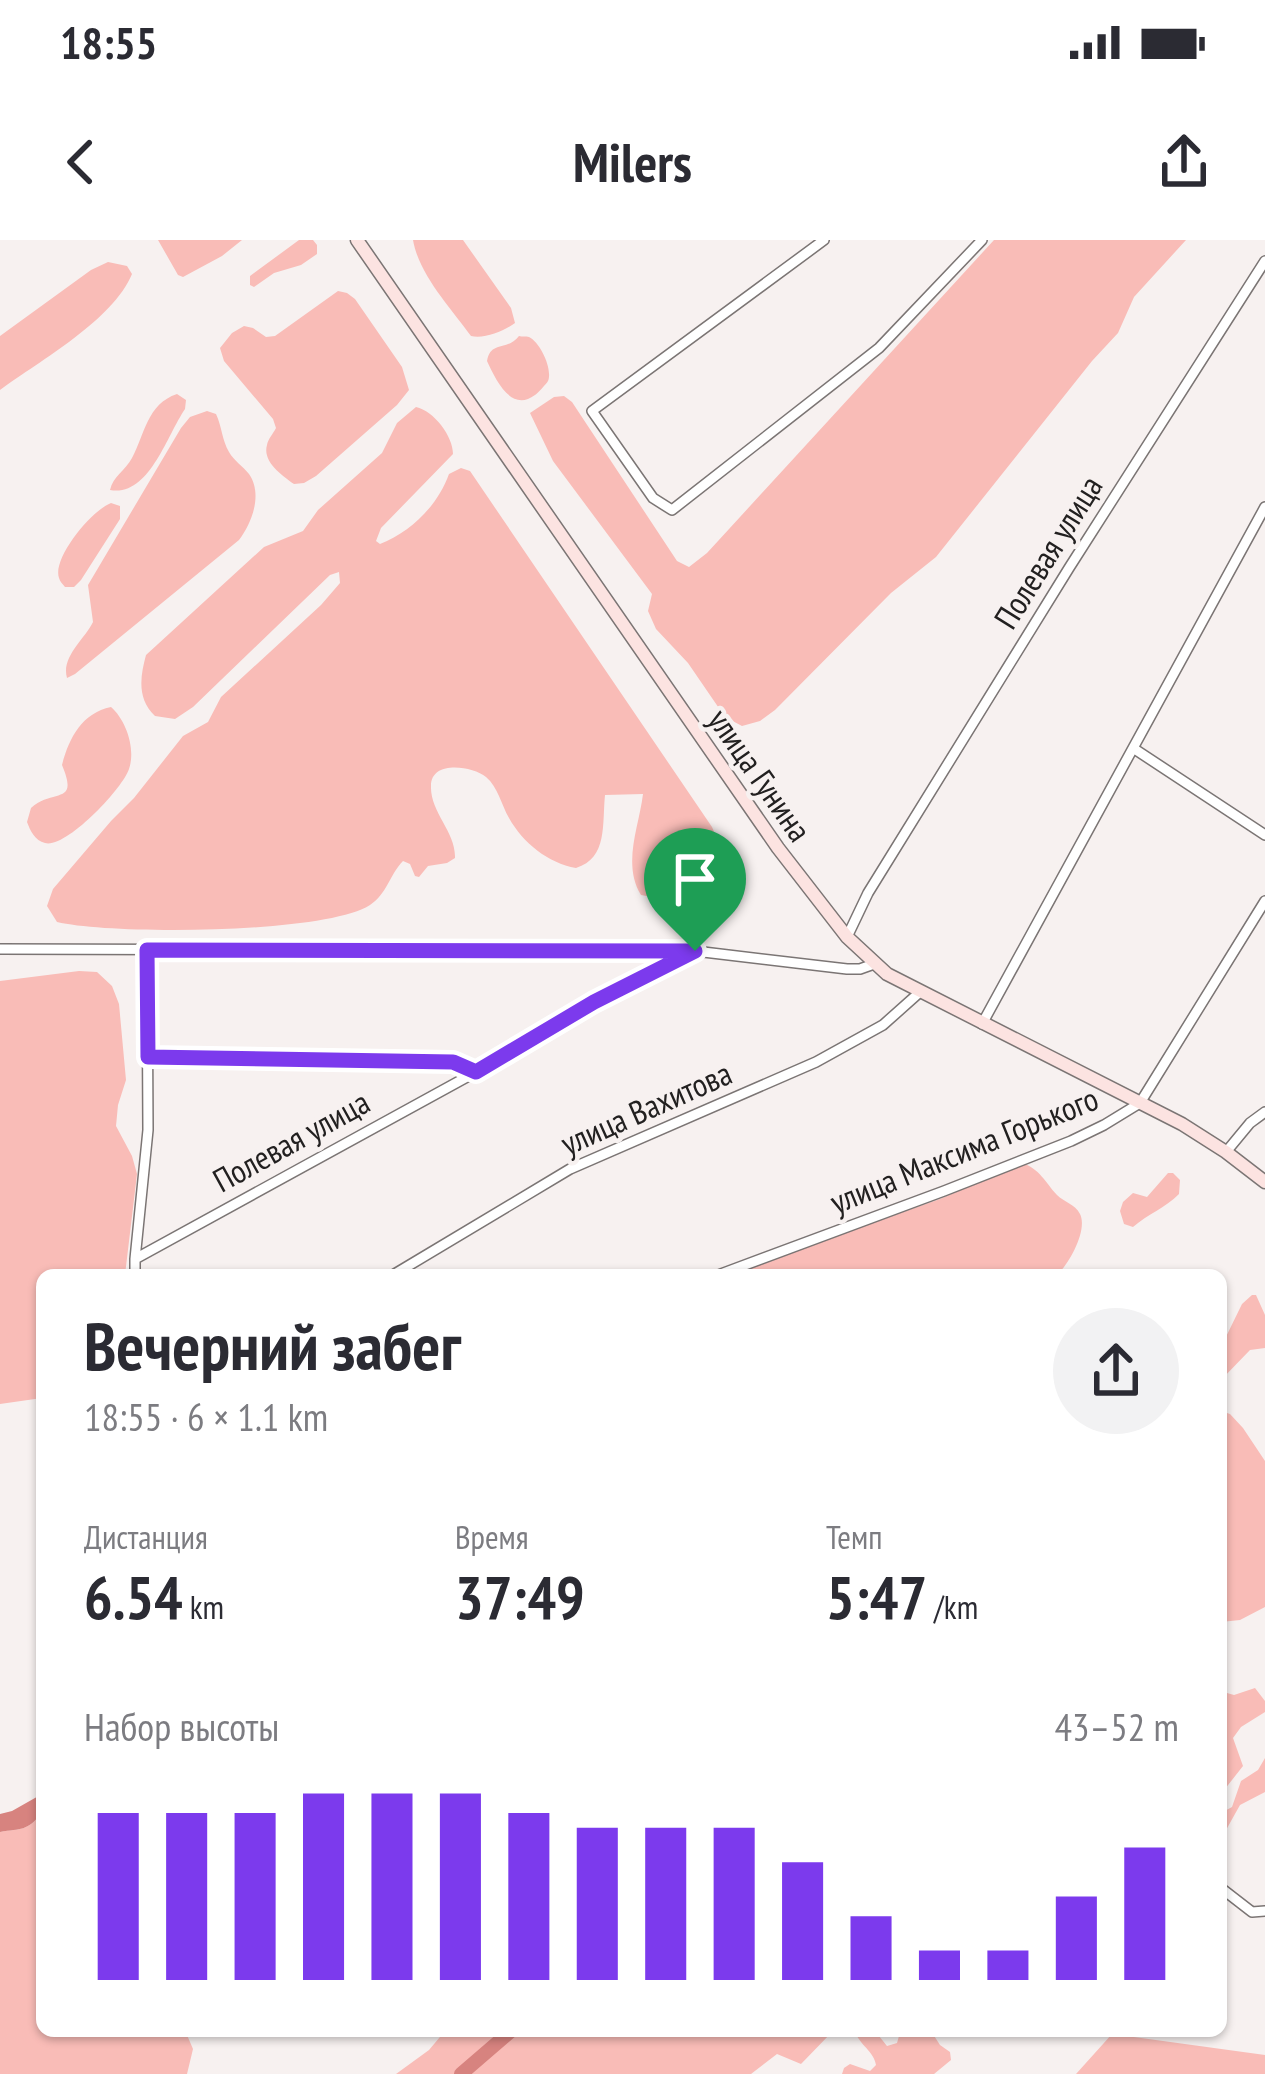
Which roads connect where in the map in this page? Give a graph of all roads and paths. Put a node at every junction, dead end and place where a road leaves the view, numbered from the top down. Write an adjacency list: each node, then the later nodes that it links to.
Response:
1 (357, 240): 9 (main road, улица Гунина)
2 (824, 240): 3 (street)
3 (982, 240)
4 (1265, 261): 9 (street, Полевая улица)
5 (1265, 507): 6 (street)
6 (1133, 748): 7 (street); 15 (street)
7 (1265, 835)
8 (1265, 901): 18 (street, улица Максима Горького)
9 (847, 938): 13 (main road, улица Гунина)
10 (0, 949): 11 (street)
11 (147, 950): 12 (street); 16 (street)
12 (695, 951): 13 (street); 17 (street, Полевая улица)
13 (874, 964): 14 (main road, улица Гунина)
14 (920, 992): 15 (main road, улица Гунина); 24 (street, улица Вахитова)
15 (982, 1024): 18 (main road, улица Гунина)
16 (148, 1057): 17 (street); 22 (street)
17 (476, 1072): 22 (street, Полевая улица)
18 (1140, 1103): 20 (main road, улица Гунина); 25 (street, улица Максима Горького)
19 (1265, 1112): 20 (street)
20 (1226, 1152): 21 (main road, улица Гунина)
21 (1265, 1182)
22 (135, 1259): 23 (street)
23 (136, 1269)
24 (403, 1269)
25 (734, 1269)
26 (1227, 1893): 27 (street)
27 (1265, 1911)

